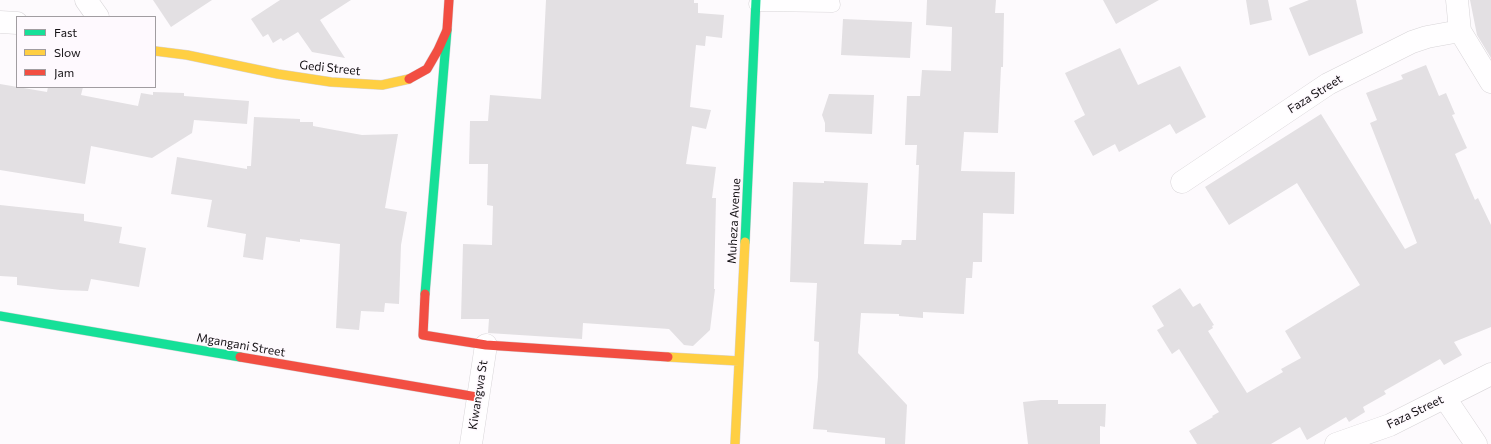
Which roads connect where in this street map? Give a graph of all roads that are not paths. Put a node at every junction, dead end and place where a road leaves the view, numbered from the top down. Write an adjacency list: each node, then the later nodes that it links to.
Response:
1 (86, 0): 6 (street)
2 (449, 0): 9 (street, Gedi Street)
3 (832, 0): 5 (lane)
4 (1457, 0): 10 (street)
5 (756, 2): 16 (street, Muheza Avenue)
6 (97, 16)
7 (0, 22): 8 (street)
8 (16, 23)
9 (447, 30): 11 (street, Gedi Street); 15 (street)
10 (1460, 31): 12 (street); 13 (street, Faza Street)
11 (156, 51)
12 (1491, 82)
13 (1182, 182)
14 (0, 316): 18 (street, Mgangani Street)
15 (486, 345): 16 (street); 18 (street, Kiwangwa St)
16 (739, 361): 21 (street, Muheza Avenue)
17 (1491, 374): 19 (street, Faza Street)
18 (477, 398): 20 (street, Kiwangwa St)
19 (1444, 398): 22 (street, Faza Street); 23 (street)
20 (471, 444)
21 (735, 444)
22 (1336, 444)
23 (1476, 444)

